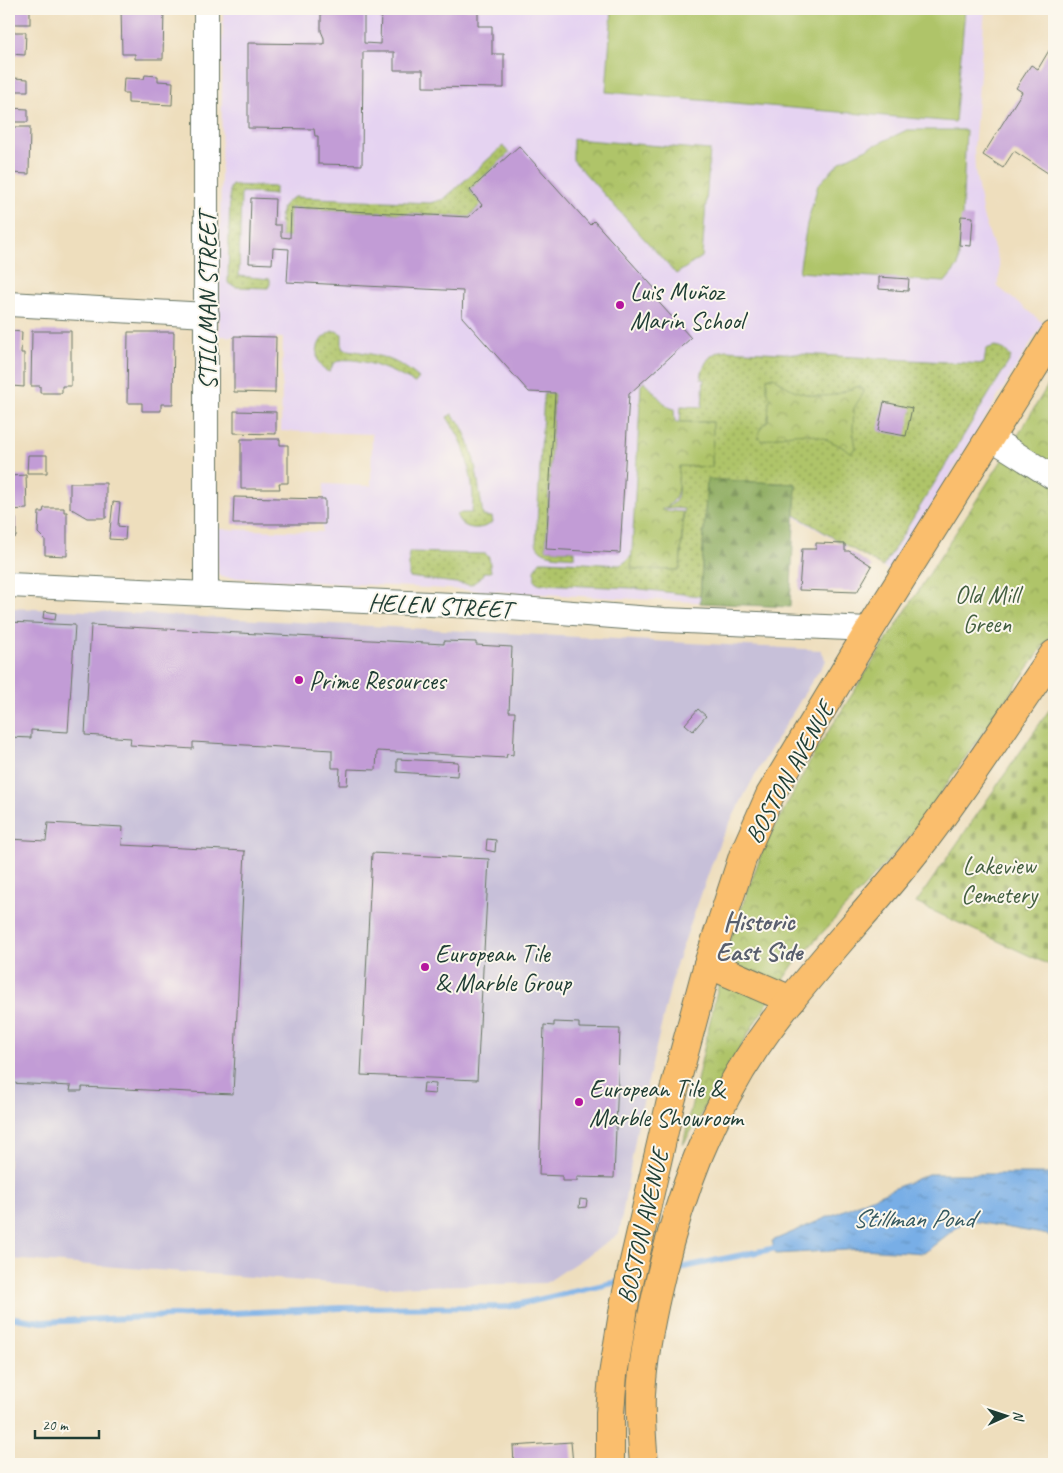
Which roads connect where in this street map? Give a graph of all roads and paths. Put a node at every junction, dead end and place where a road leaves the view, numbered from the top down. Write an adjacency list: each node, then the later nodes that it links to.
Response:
1 (206, 9): 3 (street, STILLMAN STREET)
2 (9, 304): 3 (street)
3 (207, 315): 8 (street, STILLMAN STREET)
4 (1054, 335): 5 (main road, BOSTON AVENUE)
5 (991, 438): 6 (street); 9 (main road, BOSTON AVENUE)
6 (1054, 478)
7 (9, 585): 8 (street, HELEN STREET)
8 (206, 594): 9 (street, HELEN STREET)
9 (870, 629): 11 (main road, BOSTON AVENUE)
10 (1054, 654): 12 (main road, BOSTON AVENUE)
11 (708, 964): 12 (main road); 13 (main road, BOSTON AVENUE)
12 (791, 1000): 14 (main road, BOSTON AVENUE)
13 (610, 1464)
14 (644, 1464)

